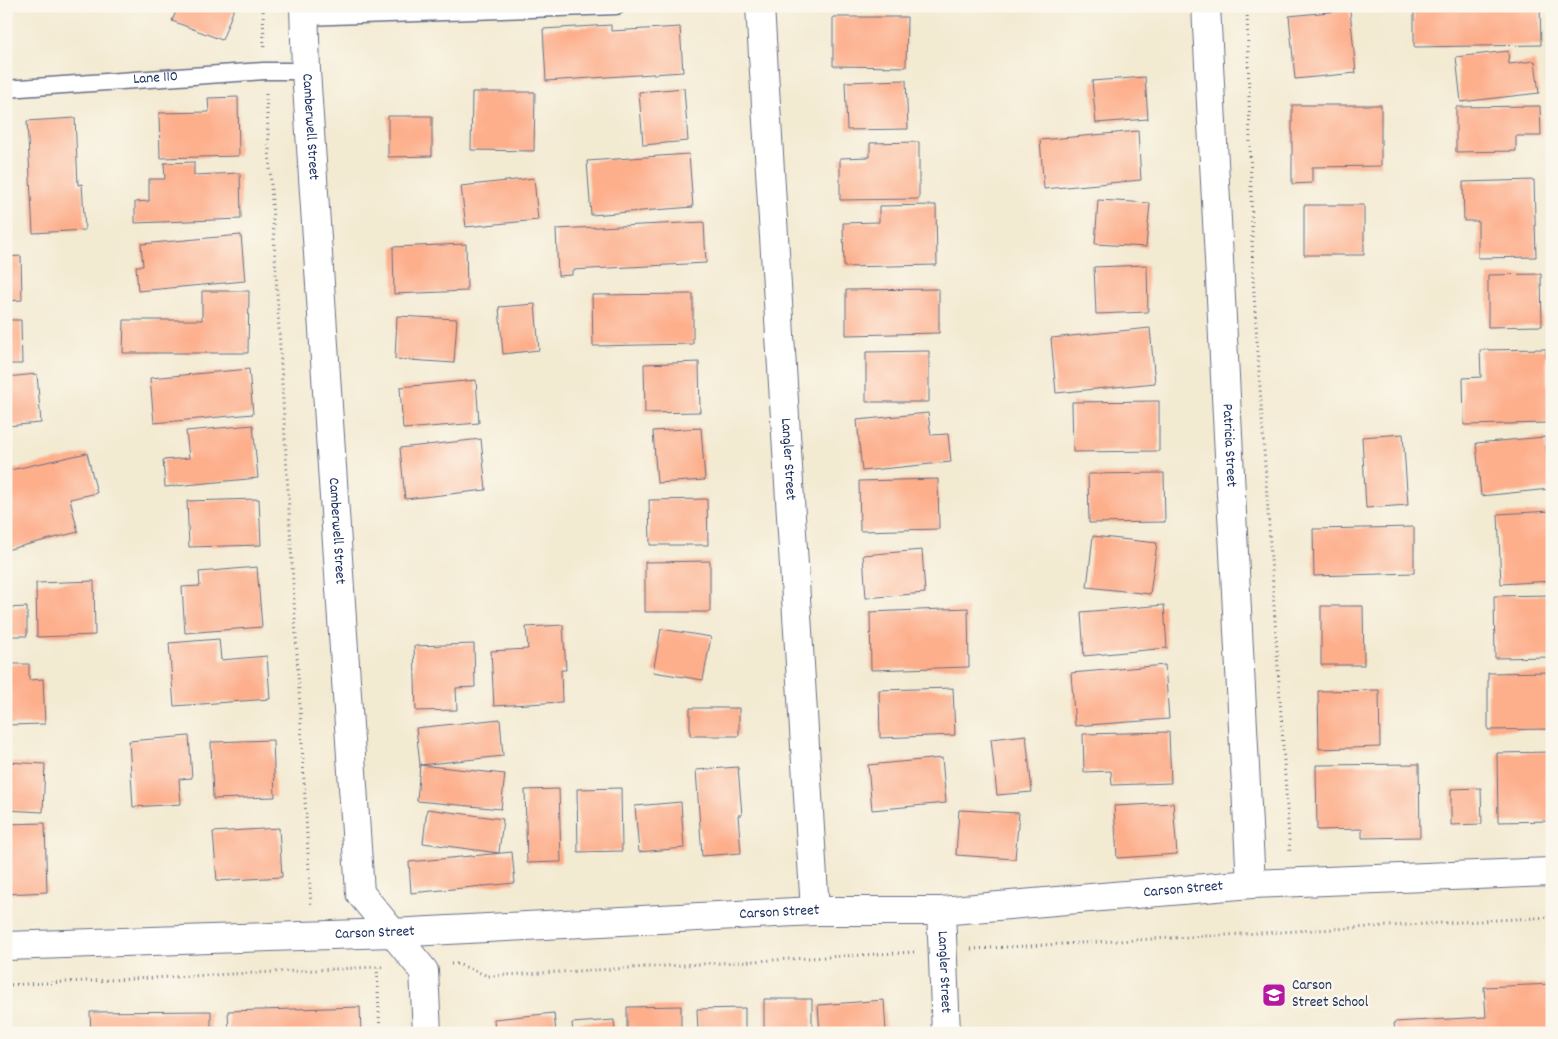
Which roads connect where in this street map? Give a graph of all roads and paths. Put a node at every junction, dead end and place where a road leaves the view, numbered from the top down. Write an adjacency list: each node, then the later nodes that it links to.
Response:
1 (263, 6): 7 (path)
2 (616, 6): 6 (lane)
3 (760, 6): 13 (street, Langler Street)
4 (1206, 6): 12 (street, Patricia Street)
5 (1248, 6): 11 (path)
6 (304, 12): 8 (street, Camberwell Street)
7 (264, 71): 8 (lane, Lane 110); 9 (lane, Lane 110); 16 (path)
8 (306, 71): 15 (street, Camberwell Street)
9 (6, 89)
10 (1552, 872): 11 (street, Carson Street)
11 (1292, 882): 12 (street, Carson Street)
12 (1251, 884): 14 (street, Carson Street)
13 (815, 911): 14 (street, Carson Street); 15 (street, Carson Street)
14 (941, 911): 22 (street, Langler Street)
15 (391, 933): 16 (street, Carson Street); 21 (street, Camberwell Street)
16 (312, 935): 17 (street, Carson Street); 19 (path)
17 (6, 946)
18 (376, 967): 19 (path)
19 (314, 970): 20 (path)
20 (6, 985)
21 (427, 1033)
22 (946, 1033)

